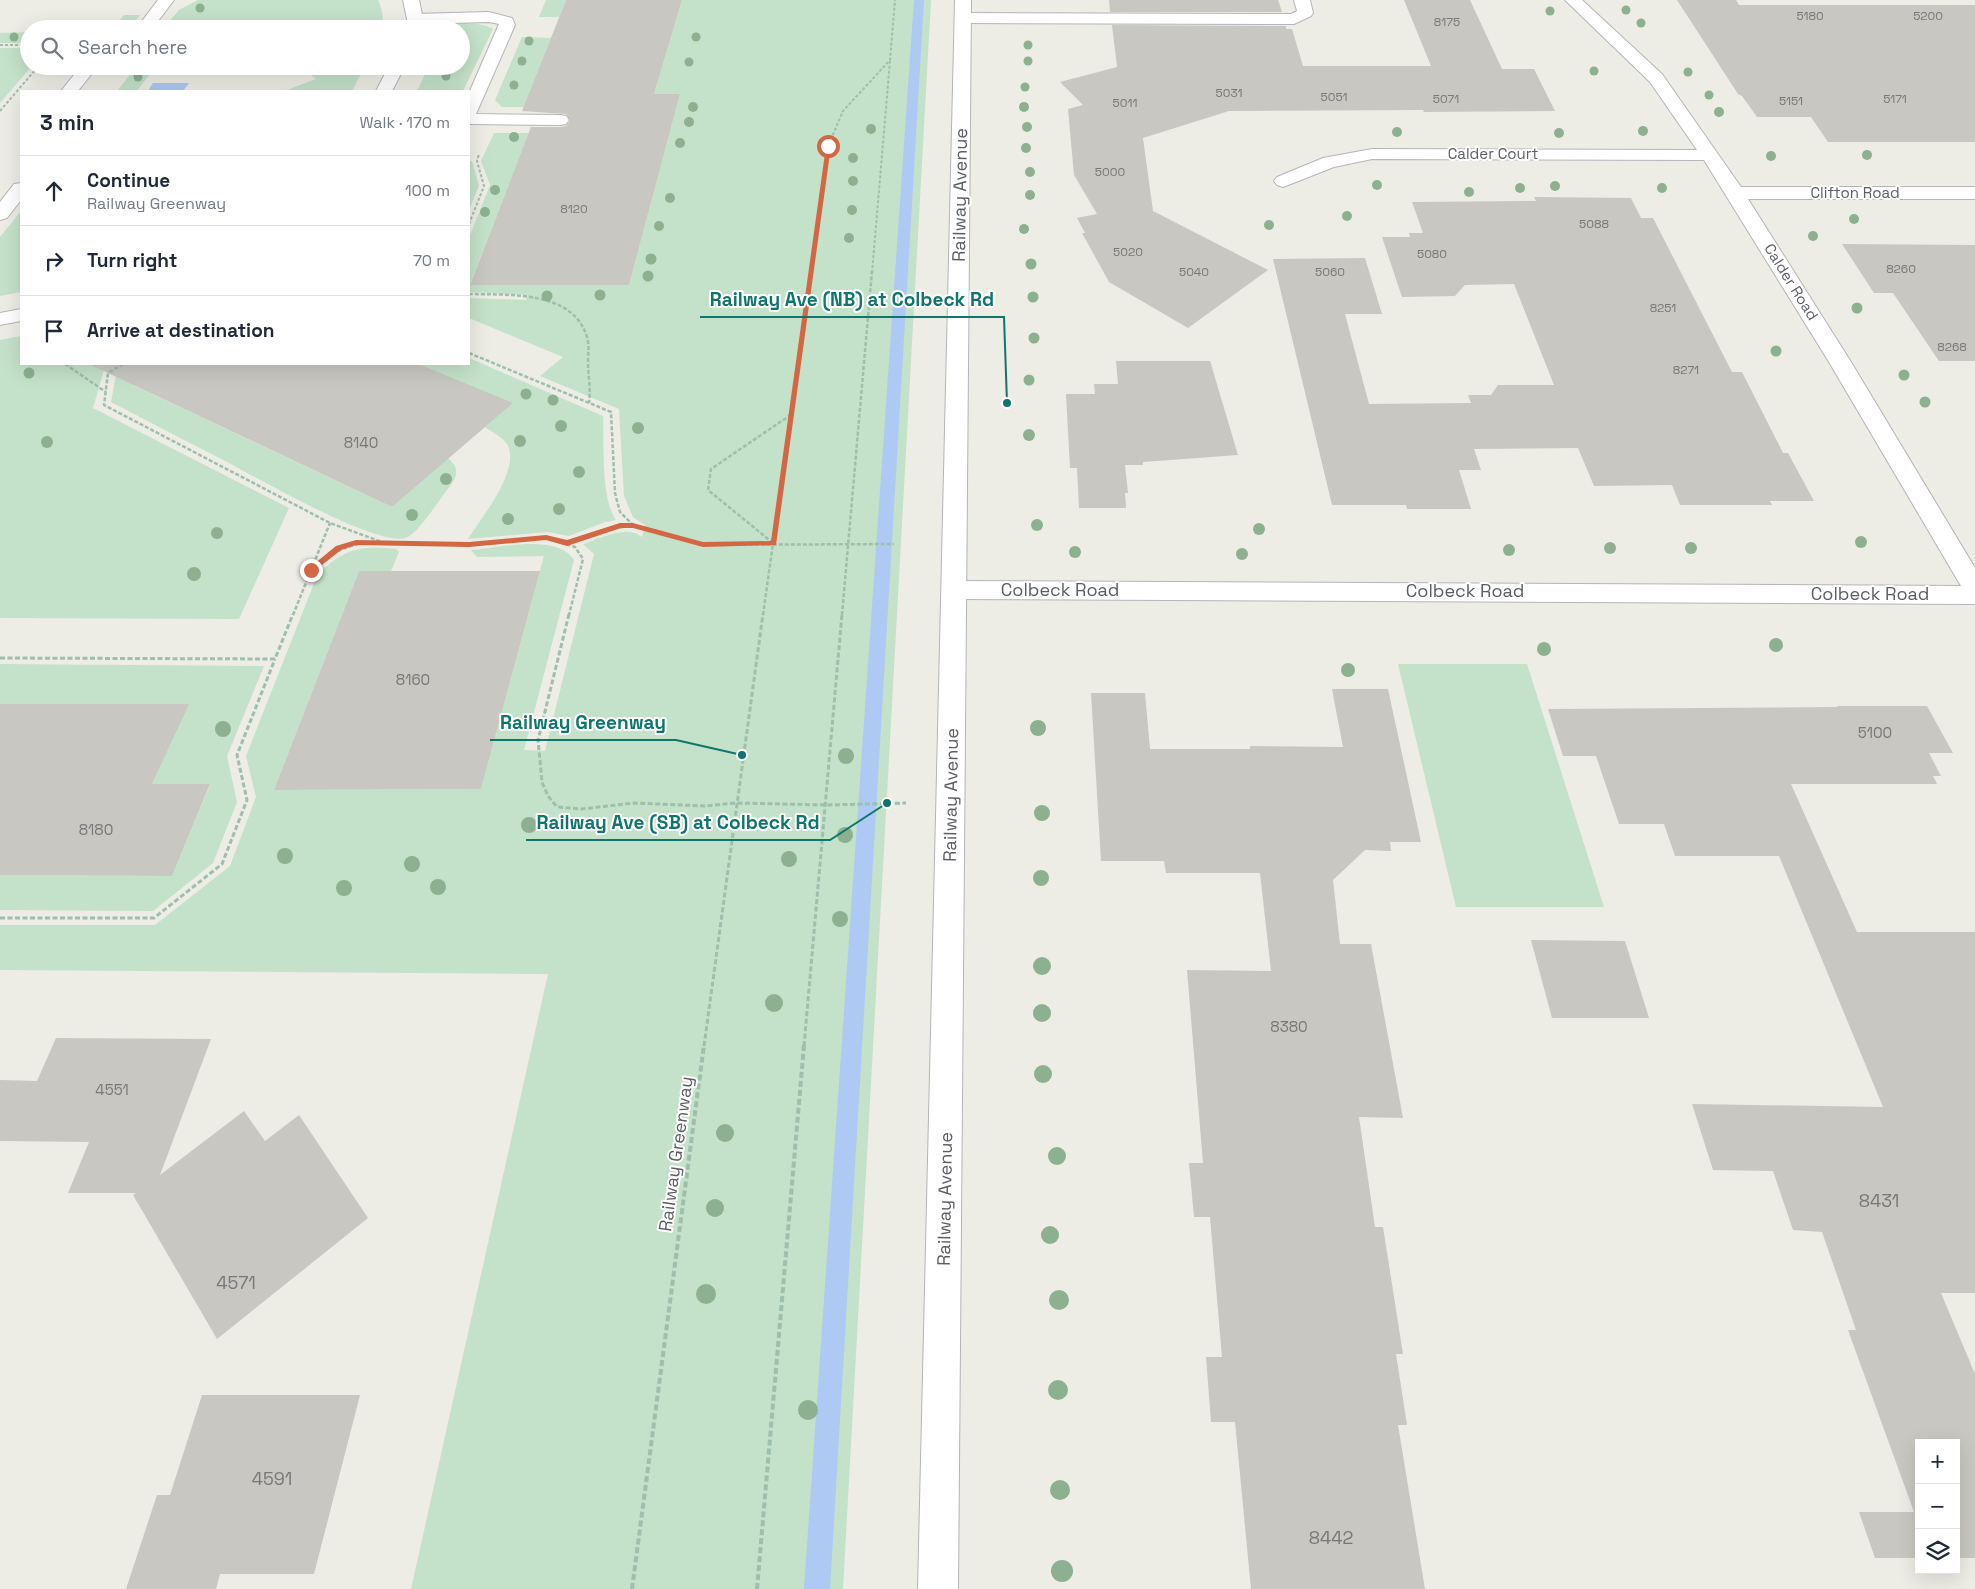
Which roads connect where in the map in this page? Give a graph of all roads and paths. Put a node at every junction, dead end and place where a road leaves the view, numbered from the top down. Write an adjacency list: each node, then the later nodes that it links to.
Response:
1 (166, 0): 7 (street)
2 (411, 0): 8 (street)
3 (896, 0): 12 (path)
4 (1302, 0): 6 (street)
5 (1573, 0): 22 (street, Calder Road)
6 (963, 9): 45 (street, Railway Avenue)
7 (151, 20)
8 (414, 20)
9 (457, 20): 18 (street)
10 (0, 45): 11 (path)
11 (20, 45)
12 (890, 60): 36 (path, Railway Greenway); 42 (path)
13 (30, 75): 19 (path)
14 (82, 75): 16 (street)
15 (392, 75): 17 (street)
16 (70, 90)
17 (385, 90)
18 (470, 110)
19 (0, 111)
20 (470, 119): 21 (street)
21 (560, 120)
22 (1708, 155): 23 (street, Calder Court); 25 (street, Calder Road)
23 (1283, 181)
24 (20, 189): 27 (street)
25 (1736, 192): 26 (street, Clifton Road); 46 (street, Calder Road)
26 (1975, 192)
27 (0, 214)
28 (470, 294): 35 (path)
29 (20, 315): 30 (street)
30 (0, 319)
31 (470, 353): 35 (path)
32 (66, 365): 34 (path)
33 (121, 365): 34 (path)
34 (106, 392): 37 (path)
35 (589, 403): 38 (path)
36 (792, 414): 41 (path, Railway Greenway); 41 (path)
37 (330, 523): 39 (path); 44 (path)
38 (633, 526): 40 (path); 41 (path)
39 (382, 542): 40 (path); 44 (path)
40 (567, 543): 51 (path)
41 (774, 544): 42 (path); 51 (path, Railway Greenway)
42 (848, 544): 43 (path); 52 (path)
43 (894, 544)
44 (311, 570): 49 (path)
45 (955, 590): 47 (street, Colbeck Road); 50 (street, Railway Avenue)
46 (1975, 590)
47 (1975, 594)
48 (0, 658): 49 (path)
49 (275, 659): 53 (path)
50 (951, 802): 52 (path); 56 (street, Railway Avenue)
51 (736, 803): 52 (path); 54 (path, Railway Greenway)
52 (826, 804): 55 (path)
53 (0, 918)
54 (632, 1589)
55 (757, 1589)
56 (938, 1589)

